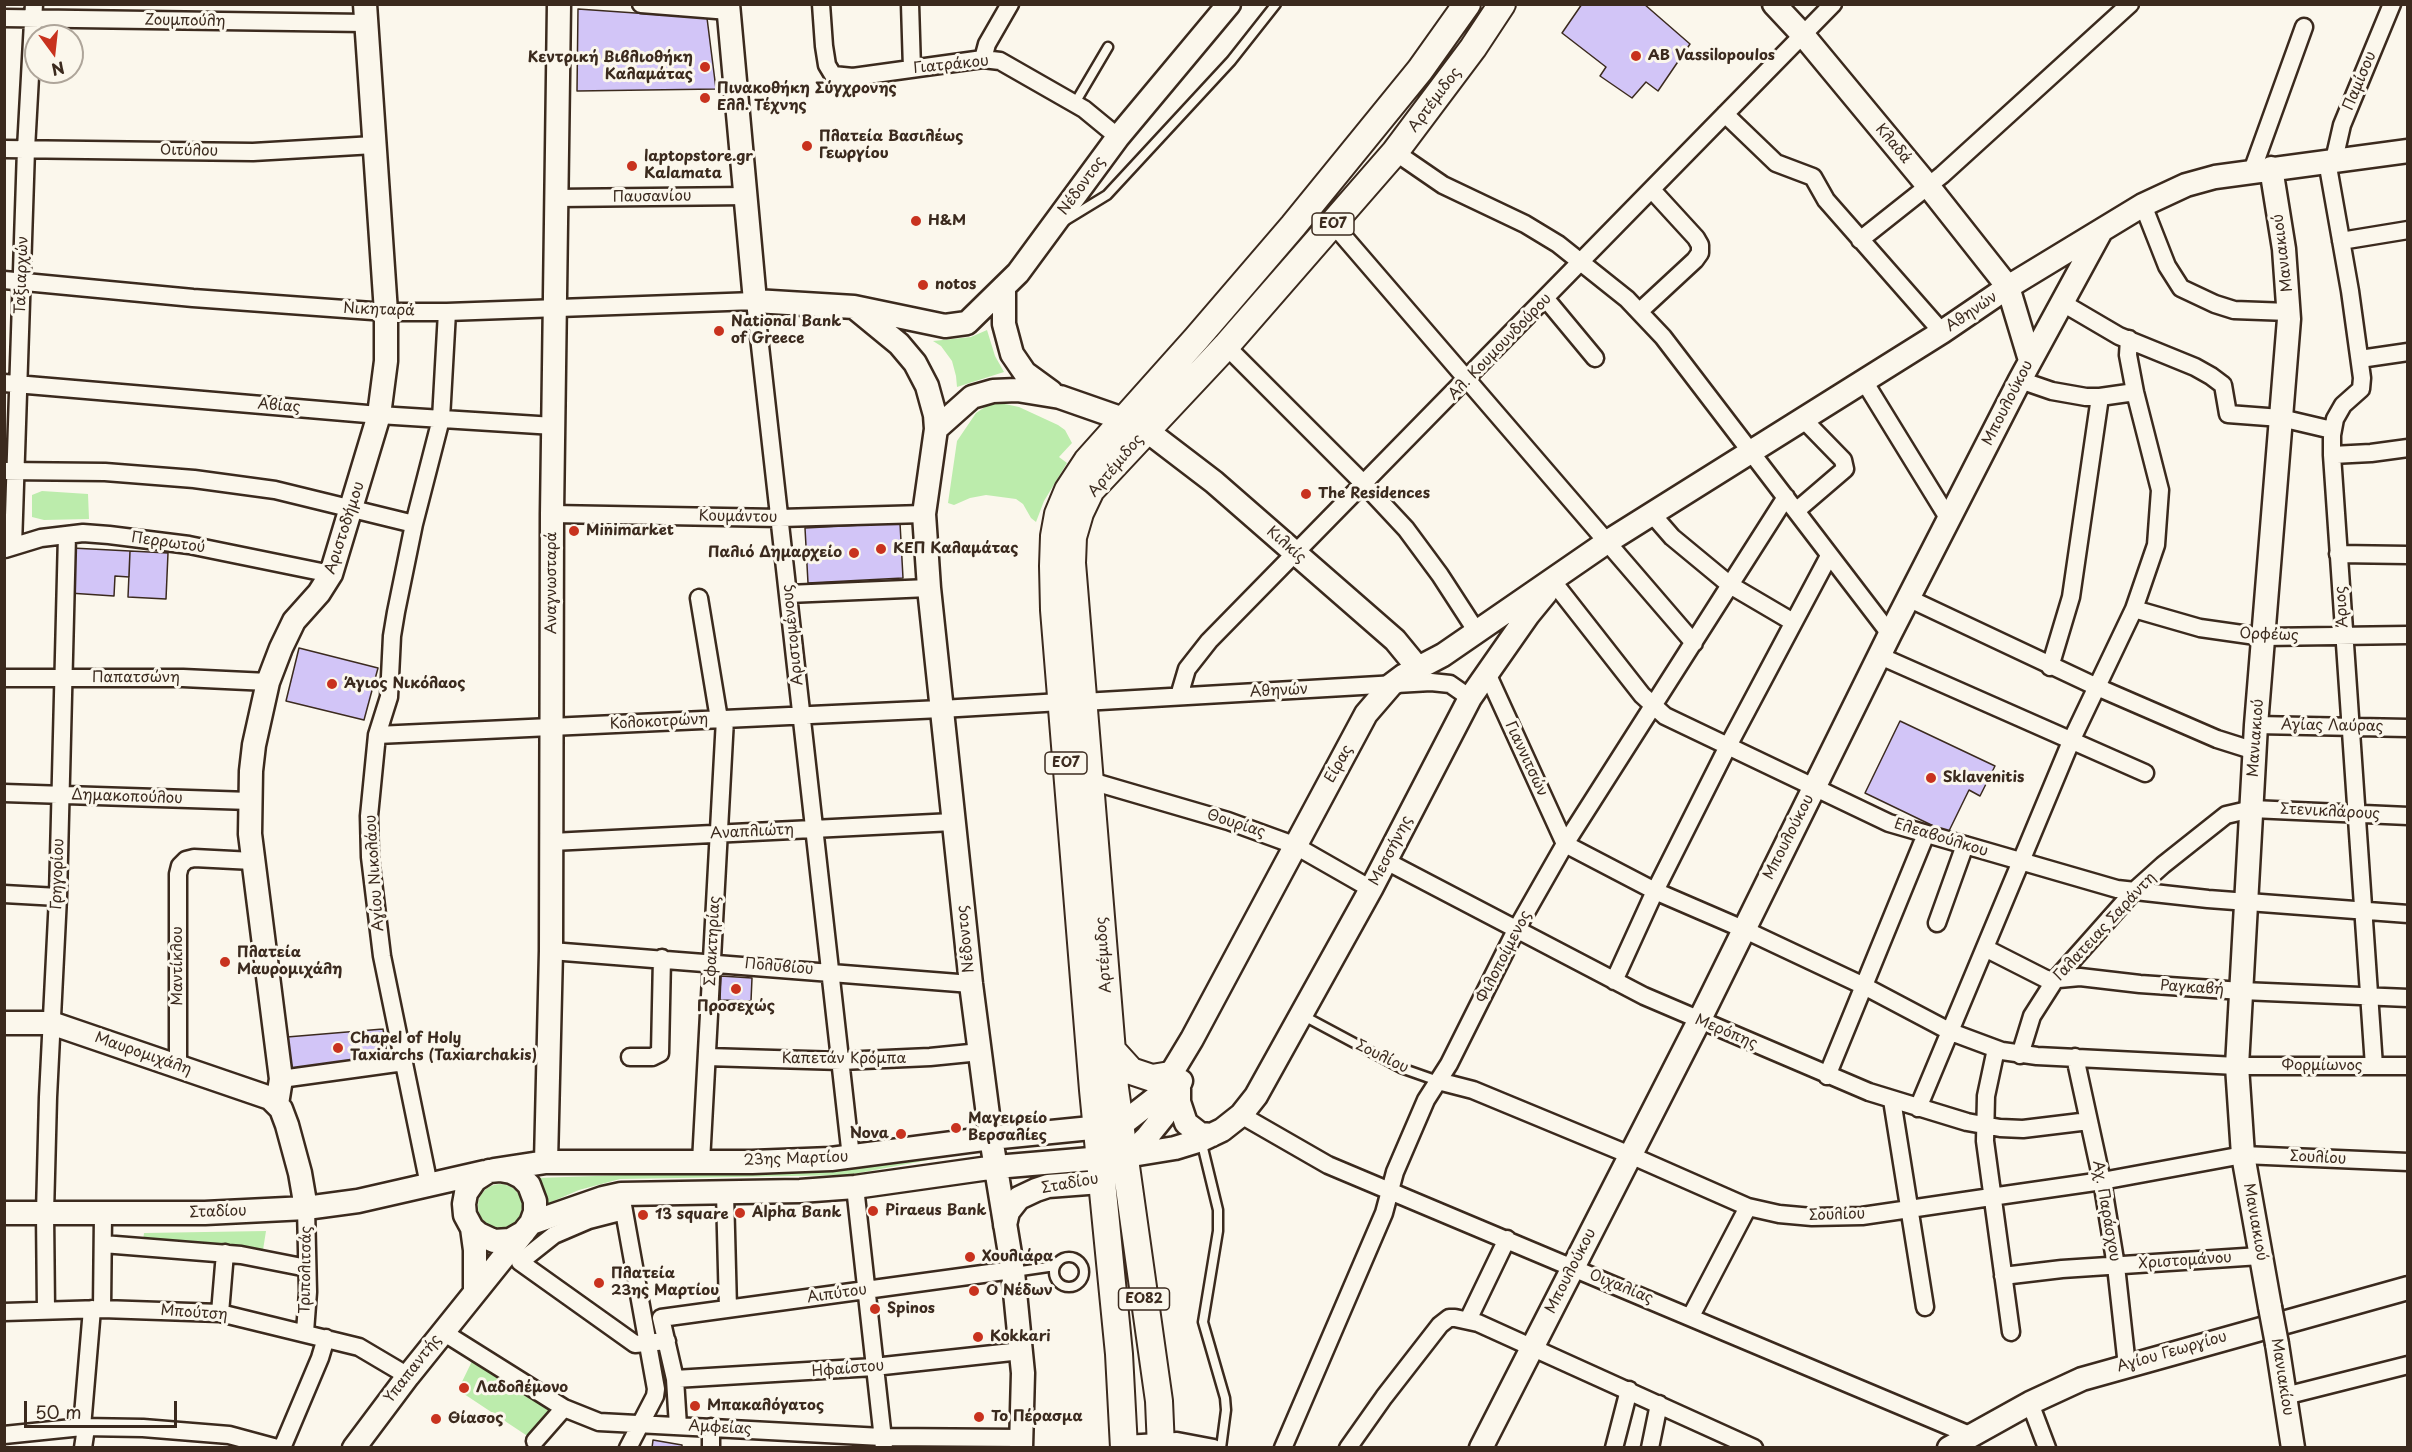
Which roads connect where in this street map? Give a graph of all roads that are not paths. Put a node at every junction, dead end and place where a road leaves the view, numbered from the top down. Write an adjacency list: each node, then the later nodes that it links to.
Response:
1 (559, 4): 37 (street, Αναγνωσταρά)
2 (642, 4): 14 (street)
3 (821, 4): 23 (street, Γιατράκου)
4 (910, 4): 23 (street)
5 (1010, 4): 22 (street)
6 (1229, 4): 26 (street, Νέδοντος)
7 (1276, 4): 40 (lane)
8 (1467, 4): 74 (main road, Αρτέμιδος / ΕΟ7)
9 (1502, 4): 31 (main road, Αρτέμιδος / ΕΟ7)
10 (1774, 4): 20 (street, Κλαδά)
11 (1833, 4): 20 (street, Αλ. Κουμουνδούρου)
12 (2130, 4): 34 (street)
13 (2392, 4): 32 (street, Παμίσου)
14 (728, 8): 36 (street, Αριστομένους)
15 (34, 12): 16 (street, Ζουμπούλη); 18 (street, Ζουμπούλη); 28 (street, Ταξιαρχών)
16 (204, 13): 17 (street, Ζουμπούλη)
17 (365, 14): 27 (street, Αριστοδήμου)
18 (4, 18)
19 (2304, 27): 33 (street)
20 (1803, 35): 25 (street, Αλ. Κουμουνδούρου); 34 (street, Κλαδά)
21 (1108, 47): 24 (lane)
22 (983, 59): 23 (street, Γιατράκου); 24 (street, Γιατράκου)
23 (912, 69)
24 (1075, 103): 26 (street, Γιατράκου)
25 (1725, 114): 35 (street, Αλ. Κουμουνδούρου); 43 (street)
26 (1118, 137): 40 (street, Νέδοντος)
27 (374, 145): 28 (street, Οιτύλου); 55 (street, Αριστοδήμου)
28 (26, 148): 29 (street, Οιτύλου); 46 (street, Ταξιαρχών)
29 (4, 149)
30 (2408, 151): 32 (street, Αθηνών)
31 (1395, 152): 39 (main road, Αρτέμιδος / ΕΟ7); 45 (street)
32 (2331, 161): 33 (street, Αθηνών); 44 (street, Άριος)
33 (2261, 170): 38 (street, Αθηνών); 57 (street, Μανιακιού)
34 (1929, 187): 43 (street); 47 (street, Κλαδά)
35 (1652, 190): 45 (street, Αλ. Κουμουνδούρου); 54 (street)
36 (747, 196): 37 (street, Παυσανίου); 50 (street, Αριστομένους)
37 (557, 198): 53 (street, Αναγνωσταρά)
38 (2143, 205): 41 (street, Αθηνών); 57 (street)
39 (1333, 224): 60 (main road, Αρτέμιδος / ΕΟ7); 65 (street)
40 (1052, 228): 48 (street, Νέδοντος)
41 (2102, 230): 47 (street, Αθηνών); 51 (street, Μπουλούκου)
42 (2408, 230): 44 (street)
43 (1860, 240): 58 (street)
44 (2341, 241): 63 (street, Άριος)
45 (1583, 261): 49 (street, Αλ. Κουμουνδούρου); 54 (street)
46 (13, 281): 55 (street, Νικηταρά); 67 (street, Ταξιαρχών)
47 (2008, 287): 58 (street, Αθηνών); 64 (street)
48 (1004, 288): 52 (street, Νέδοντος); 69 (street)
49 (1546, 299): 62 (street); 65 (street, Αλ. Κουμουνδούρου)
50 (755, 301): 52 (street, Νέδοντος); 53 (street, Νικηταρά); 90 (street, Αριστομένους)
51 (2061, 302): 59 (street); 64 (street, Μπουλούκου)
52 (854, 307): 77 (street, Νέδοντος)
53 (555, 308): 56 (street, Νικηταρά); 76 (street, Αναγνωσταρά)
54 (1640, 311): 81 (street)
55 (386, 312): 56 (street, Νικηταρά); 71 (street, Αριστοδήμου)
56 (447, 312): 73 (street, Αγίου Νικολάου)
57 (2289, 312): 72 (street, Μανιακιού)
58 (1942, 332): 66 (street, Αθηνών)
59 (2129, 339): 68 (street); 72 (street)
60 (1226, 346): 78 (main road, Αρτέμιδος / ΕΟ7); 84 (street)
61 (2408, 352): 63 (street)
62 (1595, 358)
63 (2360, 359): 79 (street, Άριος)
64 (2025, 370): 70 (street); 91 (street, Μπουλούκου)
65 (1467, 380): 84 (street, Αλ. Κουμουνδούρου); 94 (street)
66 (1864, 381): 75 (street, Αθηνών); 91 (street)
67 (11, 384): 71 (street, Αβίας); 83 (street, Ταξιαρχών)
68 (2135, 392): 70 (street); 108 (street)
69 (1060, 397): 74 (street, Κιλκίς); 77 (street)
70 (2100, 397): 117 (street)
71 (379, 415): 73 (street, Αβίας); 86 (street, Αριστοδήμου)
72 (2281, 417): 79 (street); 114 (street, Μανιακιού)
73 (441, 418): 76 (street, Αβίας); 92 (street, Αγίου Νικολάου)
74 (1123, 419): 78 (street, Κιλκίς); 127 (main road, Αρτέμιδος / ΕΟ7)
75 (1803, 419): 81 (street, Αθηνών); 85 (street, Φιλοποίμενος)
76 (554, 426): 87 (street, Αναγνωσταρά)
77 (936, 429): 88 (street, Νέδοντος)
78 (1146, 430): 96 (street, Κιλκίς); 127 (main road, Αρτέμιδος / ΕΟ7)
79 (2332, 430): 82 (street, Άριος)
80 (2408, 448): 82 (street)
81 (1750, 452): 85 (street); 89 (street, Αθηνών)
82 (2332, 455): 97 (street, Άριος)
83 (9, 471): 86 (street); 95 (street, Ταξιαρχών)
84 (1364, 484): 96 (street, Αλ. Κουμουνδούρου); 110 (street)
85 (1791, 504): 99 (street); 103 (street, Φιλοποίμενος)
86 (351, 510): 92 (street); 101 (street, Αριστοδήμου)
87 (552, 514): 90 (street, Κουμάντου); 133 (street, Αναγνωσταρά)
88 (924, 514): 90 (street, Κουμάντου); 104 (street, Νέδοντος)
89 (1652, 514): 94 (street, Αθηνών); 103 (street)
90 (780, 518): 105 (street, Αριστομένους)
91 (1950, 521): 107 (street, Μπουλούκου)
92 (414, 524): 136 (street, Αγίου Νικολάου)
93 (67, 535): 95 (street, Περρωτού); 101 (street, Περρωτού); 121 (street, Γρηγορίου)
94 (1607, 542): 100 (street, Αθηνών); 115 (street)
95 (9, 548)
96 (1296, 553): 118 (street, Κιλκίς); 125 (street, Αλ. Κουμουνδούρου)
97 (2338, 554): 98 (street); 113 (street, Άριος)
98 (2408, 555)
99 (1829, 556): 109 (street); 111 (street)
100 (1571, 565): 102 (street, Μεσσήνης); 110 (street, Είρας)
101 (331, 574): 122 (street, Αριστοδήμου)
102 (1555, 584): 119 (street, Μεσσήνης); 128 (street, Ελεαβούλκου)
103 (1730, 585): 109 (street); 115 (street, Φιλοποίμενος)
104 (929, 588): 105 (street); 129 (street, Νέδοντος)
105 (788, 594): 130 (street, Αριστομένους)
106 (699, 598): 131 (street, Σφακτηρίας)
107 (1910, 598): 111 (street, Μπουλούκου); 117 (street)
108 (2134, 609): 114 (street, Ορφέως); 124 (street)
109 (1792, 622): 138 (street)
110 (1477, 632): 118 (street, Είρας)
111 (1890, 634): 116 (street, Μπουλούκου)
112 (2408, 634): 113 (street, Ορφέως)
113 (2344, 636): 114 (street, Ορφέως); 134 (street, Άριος)
114 (2263, 637): 132 (street, Μανιακιού)
115 (1694, 643): 128 (street, Φιλοποίμενος)
116 (1880, 656): 137 (street); 142 (street, Μπουλούκου)
117 (2050, 667): 124 (street)
118 (1418, 668): 123 (street, Είρας)
119 (1487, 673): 126 (street, Μεσσήνης); 155 (street, Γιαννιτσών)
120 (4, 678): 121 (street, Παπατσώνη)
121 (64, 678): 122 (street, Παπατσώνη); 144 (street, Γρηγορίου)
122 (268, 682): 145 (street, Αριστοδήμου)
123 (1391, 685): 125 (street, Αθηνών); 126 (street, Αθηνών); 154 (street, Είρας)
124 (2097, 687): 137 (street); 139 (street)
125 (1179, 696): 127 (street, Αθηνών)
126 (1470, 698): 158 (street, Μεσσήνης)
127 (1072, 702): 129 (street, Αθηνών); 141 (main road, Αρτέμιδος / ΕΟ7); 210 (main road, Αρτέμιδος / ΕΟ7)
128 (1653, 708): 138 (street, Ελεαβούλκου); 155 (street, Φιλοποίμενος)
129 (941, 709): 130 (street, Κολοκοτρώνη); 149 (street, Νέδοντος)
130 (802, 716): 131 (street, Κολοκοτρώνη); 150 (street, Αριστομένους)
131 (722, 719): 133 (street, Κολοκοτρώνη); 151 (street, Σφακτηρίας)
132 (2256, 725): 134 (street, Αγίας Λαύρας); 139 (street, Μανιακιού)
133 (552, 727): 136 (street, Κολοκοτρώνη); 153 (street, Αναγνωσταρά)
134 (2350, 727): 135 (street, Αγίας Λαύρας); 147 (street, Άριος)
135 (2408, 728)
136 (377, 735): 196 (street, Αγίου Νικολάου)
137 (2072, 739): 140 (street); 159 (street)
138 (1728, 746): 142 (street, Ελεαβούλκου); 161 (street)
139 (2255, 751): 146 (street, Μανιακιού)
140 (2145, 772)
141 (1091, 781): 154 (street, Θουρίας); 189 (main road, Αρτέμιδος / ΕΟ7)
142 (1814, 788): 152 (street, Ελεαβούλκου); 169 (street, Μπουλούκου)
143 (4, 793): 144 (street, Δημακοπούλου)
144 (61, 795): 145 (street, Δημακοπούλου); 164 (street, Γρηγορίου)
145 (250, 801): 157 (street, Αριστοδήμου)
146 (2252, 809): 147 (street, Στενικλάρους); 162 (street, Γαλατειας Σαράντη); 165 (street, Μανιακιού)
147 (2356, 813): 148 (street, Στενικλάρους); 166 (street, Άριος)
148 (2408, 816)
149 (952, 822): 150 (street, Αναπλιώτη); 178 (street, Νέδοντος)
150 (815, 829): 151 (street, Αναπλιώτη); 175 (street, Αριστομένους)
151 (718, 834): 153 (street, Αναπλιώτη); 174 (street, Σφακτηρίας)
152 (1926, 834): 156 (street, Ελεαβούλκου); 179 (street)
153 (552, 842): 172 (street, Αναγνωσταρά)
154 (1294, 844): 160 (street, Θουρίας); 204 (street, Είρας)
155 (1565, 844): 161 (street, Φορμίωνος); 170 (street, Φιλοποίμενος)
156 (1965, 845): 159 (street, Ελεαβούλκου); 168 (street)
157 (253, 861): 200 (street, Μαντίκλου); 202 (street, Αριστοδήμου)
158 (1386, 861): 160 (street, Μεσσήνης); 170 (street, Μερόπης)
159 (2019, 862): 162 (street, Ελεαβούλκου); 171 (street)
160 (1371, 889): 183 (street, Μεσσήνης)
161 (1655, 891): 169 (street, Φορμίωνος); 177 (street)
162 (2134, 891): 165 (street, Ελεαβούλκου); 176 (street, Γαλατειας Σαράντη)
163 (4, 894): 164 (street)
164 (58, 897): 186 (street, Γρηγορίου)
165 (2247, 902): 166 (street, Ελεαβούλκου); 180 (street, Μανιακιού)
166 (2363, 911): 167 (street, Ελεαβούλκου); 181 (street, Άριος)
167 (2408, 914)
168 (1937, 923)
169 (1743, 929): 179 (street, Φορμίωνος); 184 (street, Μπουλούκου)
170 (1516, 930): 177 (street, Μερόπης); 203 (street, Φιλοποίμενος)
171 (1985, 948): 176 (street, Ραγκαβή); 187 (street)
172 (551, 951): 173 (street, Πολυβίου); 219 (street, Αναγνωσταρά)
173 (662, 958): 174 (street, Πολυβίου); 192 (street)
174 (712, 962): 175 (street, Πολυβίου); 193 (street, Σφακτηρίας)
175 (831, 971): 178 (street, Πολυβίου); 195 (street, Αριστομένους)
176 (2055, 980): 180 (street, Ραγκαβή); 191 (street, Γαλατειας Σαράντη)
177 (1614, 981): 184 (street, Μερόπης)
178 (971, 984): 190 (street, Νέδοντος)
179 (1864, 986): 187 (street, Φορμίωνος); 201 (street)
180 (2242, 991): 181 (street, Ραγκαβή); 197 (street, Μανιακιού)
181 (2370, 998): 182 (street, Ραγκαβή); 198 (street, Άριος)
182 (2408, 998)
183 (1302, 1016): 203 (lane, Σουλίου); 208 (street, Μεσσήνης)
184 (1699, 1021): 201 (street, Μερόπης); 214 (street, Μπουλούκου)
185 (4, 1023): 186 (street, Μαυρομιχάλη)
186 (51, 1023): 200 (street, Μαυρομιχάλη); 236 (street, Γρηγορίου)
187 (1951, 1032): 188 (street, Φορμίωνος); 207 (street)
188 (1996, 1049): 191 (street, Φορμίωνος); 211 (street)
189 (1112, 1050): 204 (main road); 210 (main road, Αρτέμιδος / ΕΟ7)
190 (980, 1053): 195 (street, Καπετάν Κρόμπα); 213 (street, Νέδοντος)
191 (2020, 1054): 194 (street, Φορμίωνος)
192 (630, 1057)
193 (707, 1057): 195 (street, Καπετάν Κρόμπα); 220 (street, Σφακτηρίας)
194 (2075, 1057): 197 (street, Φορμίωνος); 209 (street, Αχ. Παράσχου)
195 (841, 1061): 217 (street, Αριστομένους)
196 (404, 1062): 202 (street); 226 (street, Αγίου Νικολάου)
197 (2237, 1066): 198 (street, Φορμίωνος); 215 (street, Μανιακιού)
198 (2374, 1066): 199 (street, Φορμίωνος)
199 (2408, 1066)
200 (178, 1067): 206 (street, Μαυρομιχάλη)
201 (1827, 1076): 205 (street, Μερόπης)
202 (281, 1079): 206 (street, Αριστοδήμου)
203 (1438, 1081): 214 (street, Σουλίου); 228 (street, Φιλοποίμενος)
204 (1175, 1082): 210 (street, Είρας); 212 (street); 216 (street)
205 (1892, 1100): 207 (street, Μερόπης); 234 (street)
206 (277, 1104): 233 (street)
207 (1918, 1108): 211 (street, Μερόπης)
208 (1241, 1115): 212 (street, Μεσσήνης); 228 (street, Οιχαλίας)
209 (2089, 1121): 211 (street, Μερόπης); 225 (street, Αχ. Παράσχου)
210 (1109, 1126): 213 (street, 23ης Μαρτίου); 216 (main road, Αρτέμιδος / ΕΟ7); 223 (main road, Αρτέμιδος / ΕΟ7)
211 (1984, 1126): 230 (street)
212 (1206, 1137): 216 (street, Μεσσήνης); 299 (lane)
213 (991, 1138): 217 (street, 23ης Μαρτίου); 222 (street, Νέδοντος)
214 (1630, 1155): 232 (street, Σουλίου); 248 (street, Μπουλούκου)
215 (2244, 1155): 221 (street, Σουλίου); 225 (street, Σουλίου); 244 (street, Μανιακιού)
216 (1126, 1156): 223 (street, Σταδίου); 290 (main road, Αρτέμιδος / ΕΟ82)
217 (851, 1158): 220 (street, 23ης Μαρτίου)
218 (1072, 1161): 222 (street, 23ης Μαρτίου); 223 (street, Σταδίου)
219 (546, 1162): 220 (street, 23ης Μαρτίου); 224 (street, 23ης Μαρτίου)
220 (701, 1162)
221 (2408, 1162)
222 (996, 1167): 227 (street, 23ης Μαρτίου); 239 (street, Νέδοντος)
223 (1100, 1170): 239 (street, Σταδίου); 291 (main road, Αρτέμιδος / ΕΟ82)
224 (492, 1171): 226 (street, 23ης Μαρτίου); 238 (street); 240 (street)
225 (2102, 1181): 230 (street, Σουλίου); 246 (street, Αχ. Παράσχου)
226 (429, 1185): 233 (street, Σταδίου); 238 (street)
227 (855, 1187): 229 (street, 23ης Μαρτίου); 252 (street)
228 (1390, 1191): 241 (street, Οιχαλίας); 300 (street, Φιλοποίμενος)
229 (725, 1193): 231 (street, 23ης Μαρτίου); 257 (street)
230 (1991, 1197): 234 (street, Σουλίου); 250 (street)
231 (623, 1203): 240 (street, 23ης Μαρτίου); 268 (street); 268 (street)
232 (1748, 1207): 234 (street, Σουλίου); 261 (street)
233 (306, 1208): 237 (street, Σταδίου); 247 (street, Τριπολιτσάς)
234 (1908, 1209): 255 (street)
235 (4, 1213): 236 (street, Σταδίου)
236 (45, 1213): 237 (street, Σταδίου); 258 (street, Γρηγορίου)
237 (104, 1215): 242 (street)
238 (469, 1224): 240 (street); 253 (street)
239 (1005, 1225): 249 (street, Νέδοντος)
240 (527, 1228): 253 (street, Υπαπαντής)
241 (1507, 1239): 248 (street, Οιχαλίας); 262 (street)
242 (103, 1245): 243 (street); 256 (street)
243 (225, 1253): 247 (street); 260 (street)
244 (2260, 1256): 246 (street, Χριστομάνου); 254 (street, Μανιακιού)
245 (1055, 1266): 249 (lane)
246 (2116, 1266): 250 (street, Χριστομάνου); 271 (street, Αχ. Παράσχου)
247 (308, 1268): 263 (street, Τριπολιτσάς)
248 (1573, 1268): 261 (street, Οιχαλίας); 269 (street, Μπουλούκου)
249 (1013, 1271): 252 (street, Αιπύτου); 270 (street, Νέδοντος)
250 (2003, 1276): 265 (street)
251 (2408, 1288): 271 (street, Αγίου Γεωργίου)
252 (866, 1290): 257 (street, Αιπύτου); 273 (street)
253 (475, 1292): 264 (street, Υπαπαντής)
254 (2270, 1306): 277 (street, Μανιακίου, bridge)
255 (1925, 1307)
256 (97, 1309): 258 (street, Μπούτση); 260 (street, Μπούτση); 283 (street)
257 (728, 1309): 267 (street, Αιπύτου)
258 (46, 1310): 259 (street, Μπούτση)
259 (4, 1312)
260 (220, 1313): 263 (street, Μπούτση)
261 (1691, 1316): 286 (street, Οιχαλίας)
262 (1468, 1320): 269 (street); 301 (street)
263 (304, 1332): 266 (street, Μπούτση)
264 (442, 1332): 274 (street, Υπαπαντής); 280 (street, Αμφείας)
265 (2011, 1332)
266 (326, 1338): 274 (street, Μπούτση); 294 (street)
267 (667, 1341): 268 (street); 275 (street)
268 (648, 1343): 281 (street)
269 (1533, 1348): 276 (street); 302 (street, Μπουλούκου)
270 (1020, 1351): 273 (street, Ηφαίστου); 289 (street, Νέδοντος)
271 (2127, 1365): 278 (street, Αγίου Γεωργίου)
272 (2408, 1365): 277 (street)
273 (874, 1367): 275 (street, Ηφαίστου); 288 (street)
274 (408, 1376): 295 (street, Υπαπαντής)
275 (675, 1379): 282 (street)
276 (1629, 1390): 279 (street); 303 (street)
277 (2285, 1396): 308 (street, Μανιακίου)
278 (2030, 1403): 286 (street, Αγίου Γεωργίου); 307 (street)
279 (1659, 1404): 304 (street); 305 (street)
280 (564, 1408): 281 (street, Αμφείας); 287 (street)
281 (640, 1425): 282 (street, Αμφείας); 296 (street)
282 (678, 1426): 284 (street, Αμφείας)
283 (84, 1427): 285 (street); 292 (street); 293 (street)
284 (711, 1428): 288 (street, Αμφείας); 297 (street)
285 (4, 1435)
286 (1972, 1436): 306 (street, Αγίου Γεωργίου)
287 (535, 1441)
288 (883, 1442): 289 (street, Αμφείας)
289 (1022, 1443)
290 (1162, 1444): 291 (street, Αρτέμιδος); 298 (street)
291 (1124, 1446)
292 (83, 1448)
293 (277, 1448)
294 (282, 1448)
295 (354, 1448)
296 (628, 1448)
297 (711, 1448)
298 (1214, 1448)
299 (1221, 1448)
300 (1283, 1448)
301 (1348, 1448)
302 (1482, 1448)
303 (1614, 1448)
304 (1650, 1448)
305 (1754, 1448)
306 (1949, 1448)
307 (2047, 1448)
308 (2293, 1448)

